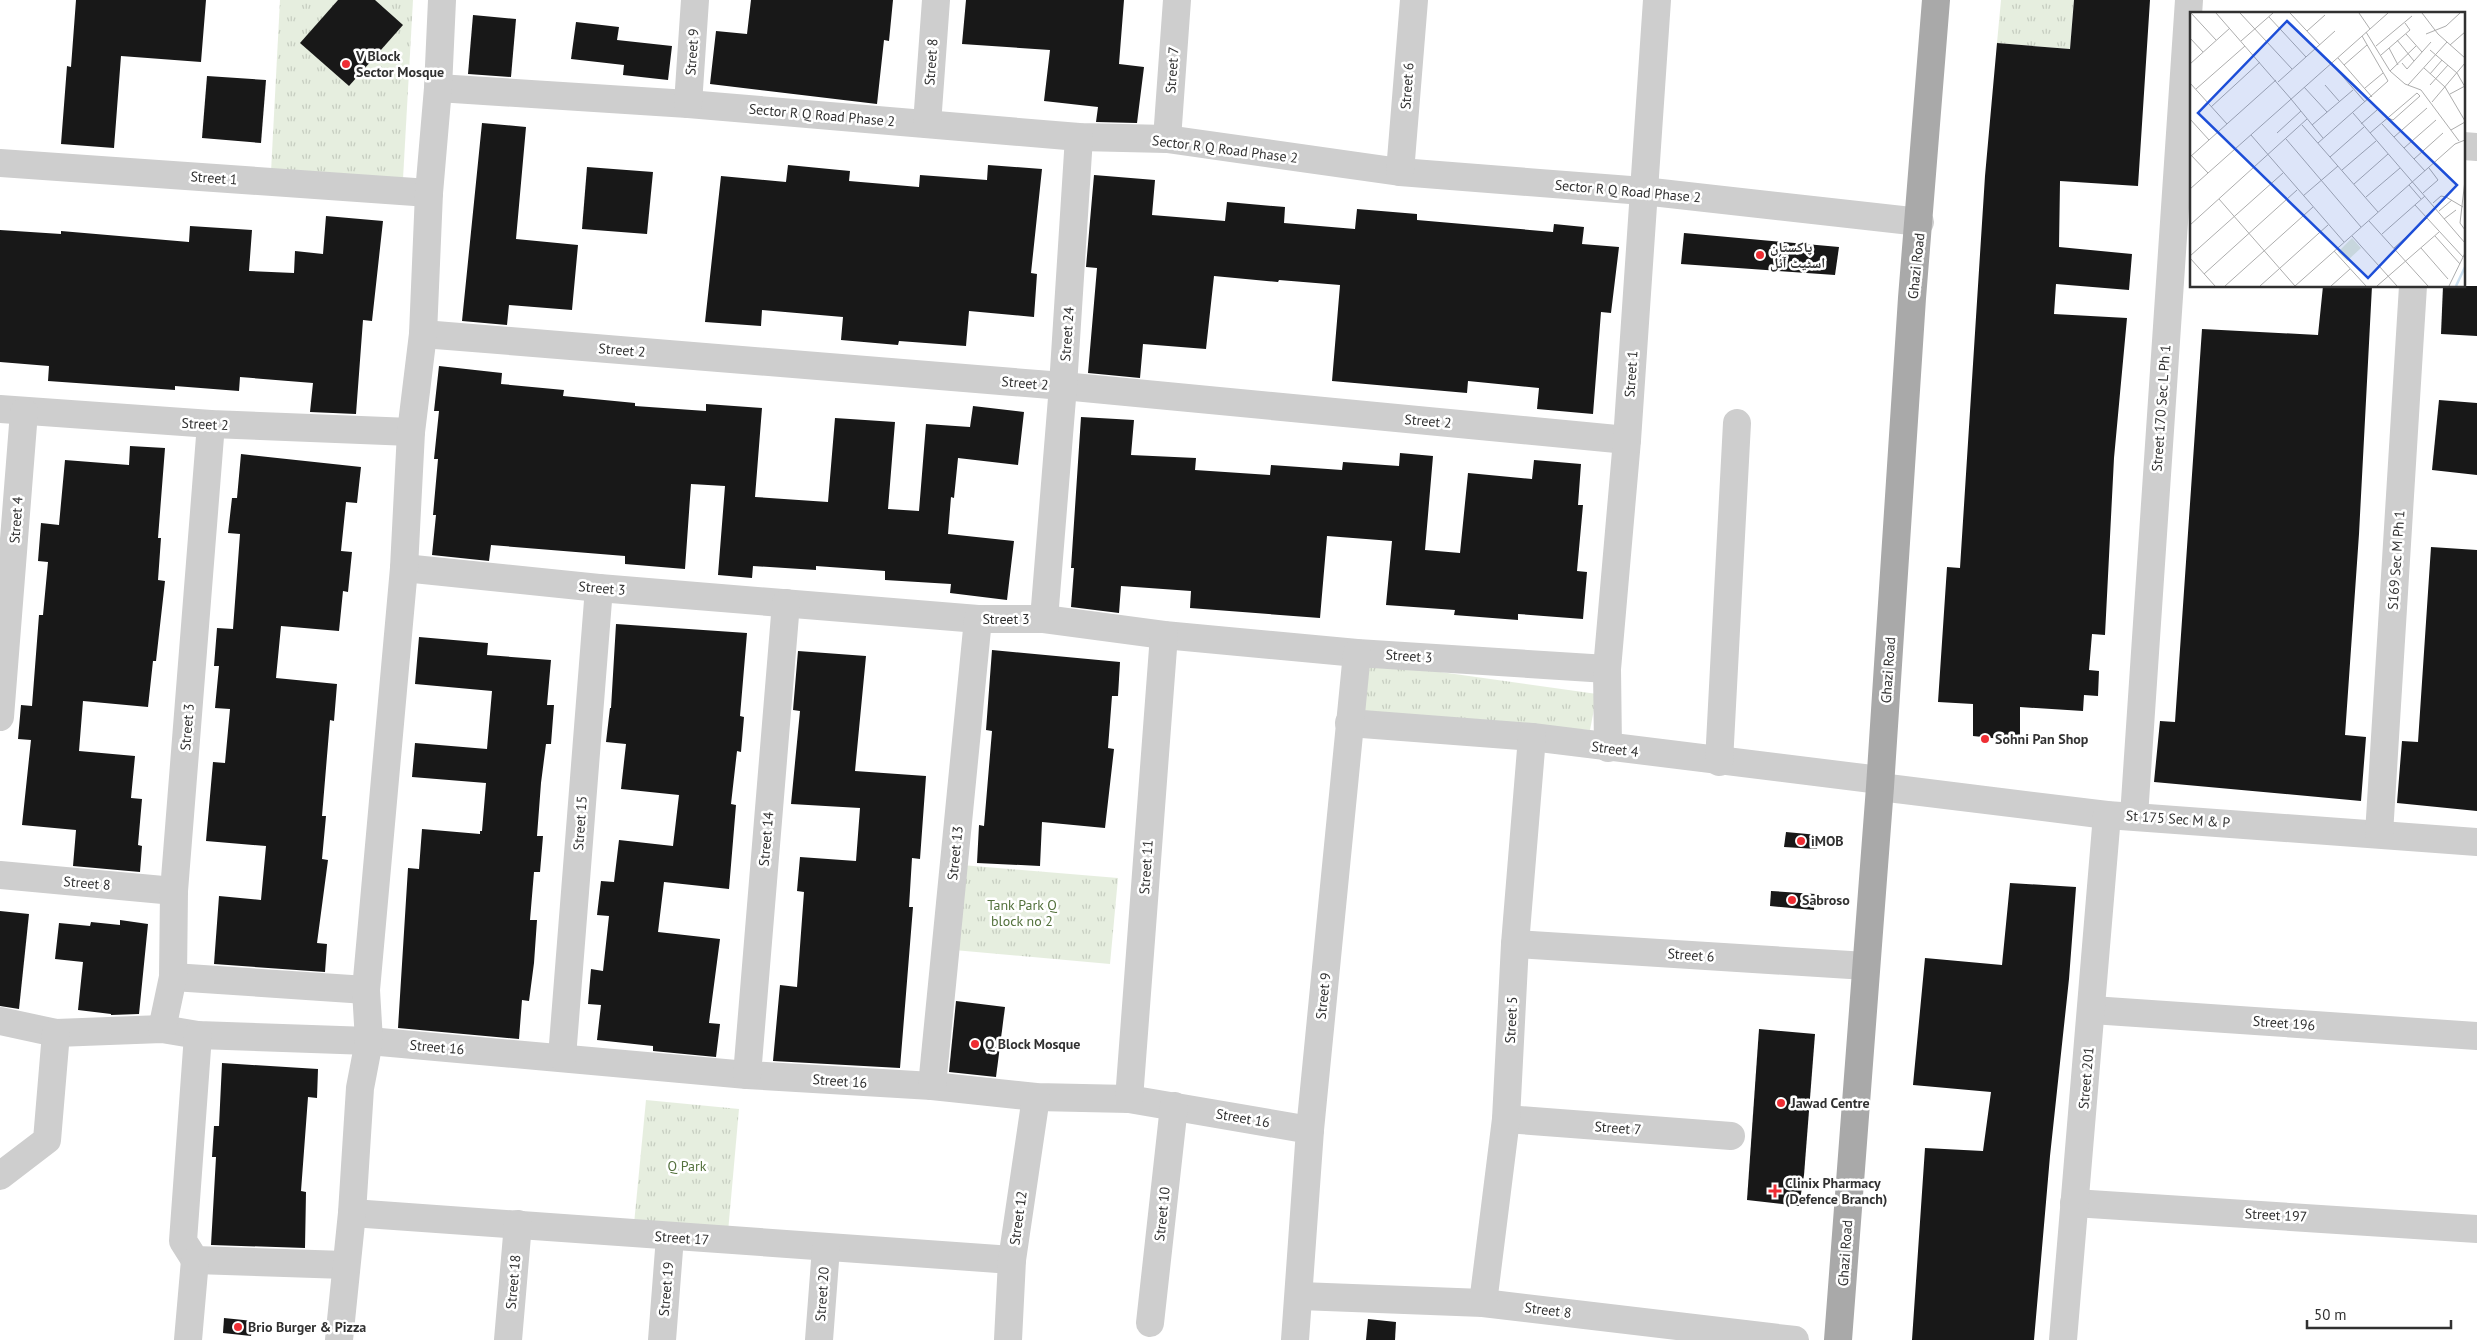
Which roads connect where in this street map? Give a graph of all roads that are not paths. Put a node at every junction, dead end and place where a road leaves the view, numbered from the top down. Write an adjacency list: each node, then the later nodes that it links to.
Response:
1 (442, 0): 9 (street)
2 (695, 0): 10 (street, Street 9)
3 (936, 0): 11 (street, Street 8)
4 (1177, 0): 14 (street, Street 7)
5 (1414, 0): 18 (street, Street 6)
6 (1657, 0): 19 (street, Street 1)
7 (1936, 0): 21 (main road, Ghazi Road)
8 (2189, 0): 12 (street, Street 170 Sec L Ph 1)
9 (438, 88): 10 (street, Sector R Q Road Phase 2); 20 (street)
10 (688, 104): 11 (street, Sector R Q Road Phase 2)
11 (927, 124): 13 (street, Sector R Q Road Phase 2)
12 (2186, 124): 45 (street, Street 170 Sec L Ph 1)
13 (1079, 137): 14 (street, Sector R Q Road Phase 2); 24 (street, Street 24)
14 (1167, 140): 18 (street, Sector R Q Road Phase 2)
15 (2464, 146): 16 (street)
16 (2477, 147)
17 (0, 163): 20 (street, Street 1)
18 (1400, 172): 19 (street, Sector R Q Road Phase 2)
19 (1643, 191): 21 (street, Sector R Q Road Phase 2); 29 (street, Street 1)
20 (429, 193): 23 (street)
21 (1920, 222): 43 (main road, Ghazi Road)
22 (2413, 288): 46 (street, S169 Sec M Ph 1)
23 (423, 334): 24 (street, Street 2); 28 (street)
24 (1064, 386): 29 (street, Street 2); 34 (street, Street 24)
25 (12, 411): 27 (street, Street 2); 38 (street, Street 4)
26 (1737, 423): 42 (street)
27 (211, 424): 28 (street, Street 2); 49 (street, Street 3)
28 (411, 432): 30 (street)
29 (1627, 440): 37 (street, Street 1)
30 (404, 568): 31 (street, Street 3); 53 (street)
31 (599, 588): 32 (street, Street 3); 61 (street, Street 15)
32 (786, 603): 33 (street, Street 3); 62 (street, Street 14)
33 (978, 619): 34 (street, Street 3); 63 (street, Street 13)
34 (1044, 619): 35 (street, Street 3)
35 (1164, 635): 36 (street, Street 3); 65 (street, Street 11)
36 (1357, 653): 37 (street, Street 3); 39 (street, Street 9)
37 (1607, 669): 41 (street, Street 1)
38 (0, 717)
39 (1349, 722): 40 (street, Street 4); 68 (street, Street 9)
40 (1532, 737): 41 (street, Street 4); 50 (street, Street 5)
41 (1608, 748): 42 (street, Street 4)
42 (1719, 762): 43 (street, Street 4)
43 (1880, 784): 44 (street, St 175 Sec M & P); 51 (main road, Ghazi Road)
44 (2107, 815): 45 (street, St 175 Sec M & P); 54 (street, Street 201)
45 (2134, 816): 46 (street, St 175 Sec M & P)
46 (2379, 834): 47 (street, St 175 Sec M & P)
47 (2477, 842)
48 (0, 876): 49 (street, Street 8)
49 (174, 891): 52 (street, Street 3)
50 (1515, 944): 51 (street, Street 6); 67 (street, Street 5)
51 (1866, 966): 91 (main road, Ghazi Road)
52 (173, 977): 53 (street); 56 (street, Street 3)
53 (366, 990): 60 (street)
54 (2092, 1010): 59 (street, Street 196); 71 (street, Street 201)
55 (0, 1021): 57 (street, Street 16)
56 (162, 1029): 57 (street, Street 16); 58 (street, Street 16)
57 (56, 1033): 70 (street)
58 (198, 1035): 60 (street, Street 16); 77 (street)
59 (2477, 1036)
60 (369, 1041): 61 (street, Street 16); 72 (street)
61 (562, 1057): 62 (street, Street 16)
62 (746, 1075): 63 (street, Street 16)
63 (932, 1086): 64 (street, Street 16)
64 (1036, 1097): 65 (street, Street 16); 78 (street, Street 12)
65 (1129, 1099): 66 (street, Street 16)
66 (1174, 1106): 68 (street, Street 16); 82 (street, Street 10)
67 (1506, 1119): 69 (street, Street 7); 81 (street, Street 5)
68 (1310, 1130): 80 (street, Street 9)
69 (1731, 1136)
70 (0, 1176)
71 (2074, 1203): 74 (street, Street 197); 92 (street, Street 201)
72 (352, 1213): 73 (street, Street 17); 79 (street)
73 (518, 1224): 75 (street, Street 17); 85 (street, Street 18)
74 (2477, 1229)
75 (670, 1237): 76 (street, Street 17); 86 (street, Street 19)
76 (826, 1248): 78 (street, Street 17); 87 (street, Street 20)
77 (194, 1260): 79 (street); 83 (street)
78 (1012, 1260): 88 (street, Street 12)
79 (345, 1265): 84 (street)
80 (1300, 1296): 81 (street, Street 8); 89 (street, Street 9)
81 (1483, 1302): 90 (street, Street 8)
82 (1150, 1322)
83 (188, 1340)
84 (339, 1340)
85 (508, 1340)
86 (662, 1340)
87 (818, 1340)
88 (1008, 1340)
89 (1295, 1340)
90 (1795, 1340)
91 (1838, 1340)
92 (2063, 1340)

